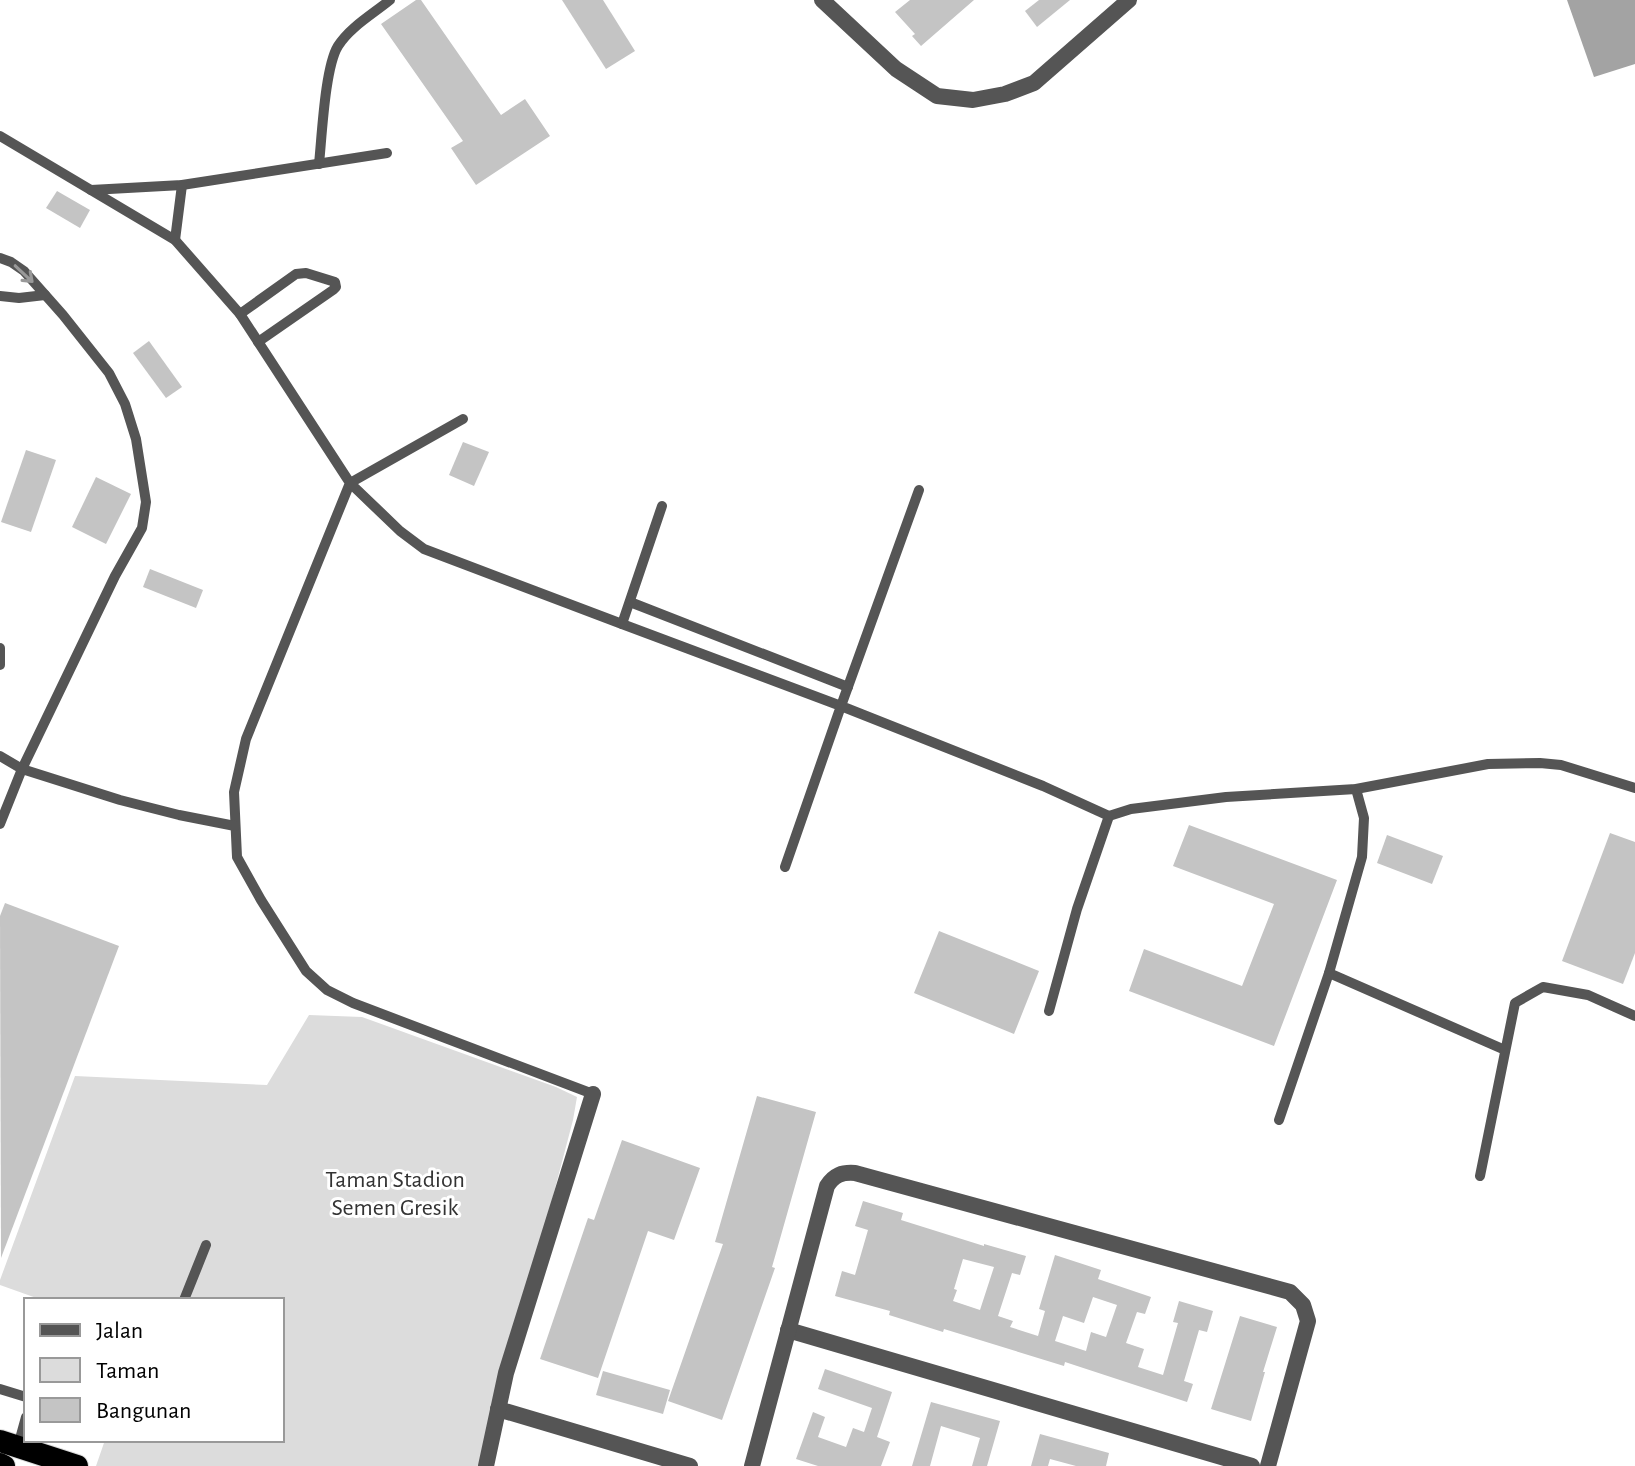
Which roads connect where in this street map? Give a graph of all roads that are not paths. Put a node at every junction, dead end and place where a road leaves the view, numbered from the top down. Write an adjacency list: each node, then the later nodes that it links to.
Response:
1 (390, 0): 6 (lane)
2 (822, 0): 3 (street)
3 (1129, 0)
4 (0, 136): 8 (lane)
5 (387, 153): 6 (lane)
6 (319, 164): 7 (lane)
7 (182, 185): 8 (lane); 9 (lane)
8 (91, 190): 9 (lane)
9 (175, 240): 13 (lane)
10 (0, 258): 11 (lane, one-way to 11)
11 (45, 295): 12 (lane); 26 (lane)
12 (0, 296)
13 (240, 314): 14 (lane); 14 (lane)
14 (258, 342): 16 (lane)
15 (463, 419): 16 (lane)
16 (350, 483): 20 (lane); 31 (lane)
17 (919, 490): 23 (lane)
18 (662, 506): 19 (lane)
19 (630, 602): 20 (lane); 23 (lane)
20 (622, 624): 24 (lane)
21 (0, 648): 22 (lane)
22 (0, 665)
23 (848, 687): 24 (lane)
24 (841, 706): 29 (lane); 32 (lane)
25 (0, 756): 26 (lane)
26 (22, 769): 30 (lane); 31 (lane)
27 (1635, 788): 28 (lane)
28 (1356, 789): 29 (lane); 33 (lane)
29 (1109, 816): 34 (lane)
30 (0, 824)
31 (235, 826): 37 (lane)
32 (785, 867)
33 (1329, 973): 36 (lane); 38 (lane)
34 (1049, 1011)
35 (1635, 1016): 36 (lane)
36 (1505, 1050): 39 (lane)
37 (593, 1094): 45 (street)
38 (1279, 1120)
39 (1480, 1176)
40 (206, 1245): 41 (lane)
41 (185, 1298)
42 (788, 1330): 51 (street); 52 (street); 53 (street)
43 (0, 1389): 44 (lane)
44 (24, 1396)
45 (498, 1409): 49 (street); 50 (street)
46 (24, 1421): 47 (lane)
47 (5, 1455): 48 (highway)
48 (77, 1466)
49 (486, 1466)
50 (690, 1466)
51 (752, 1466)
52 (1252, 1466)
53 (1268, 1466)

